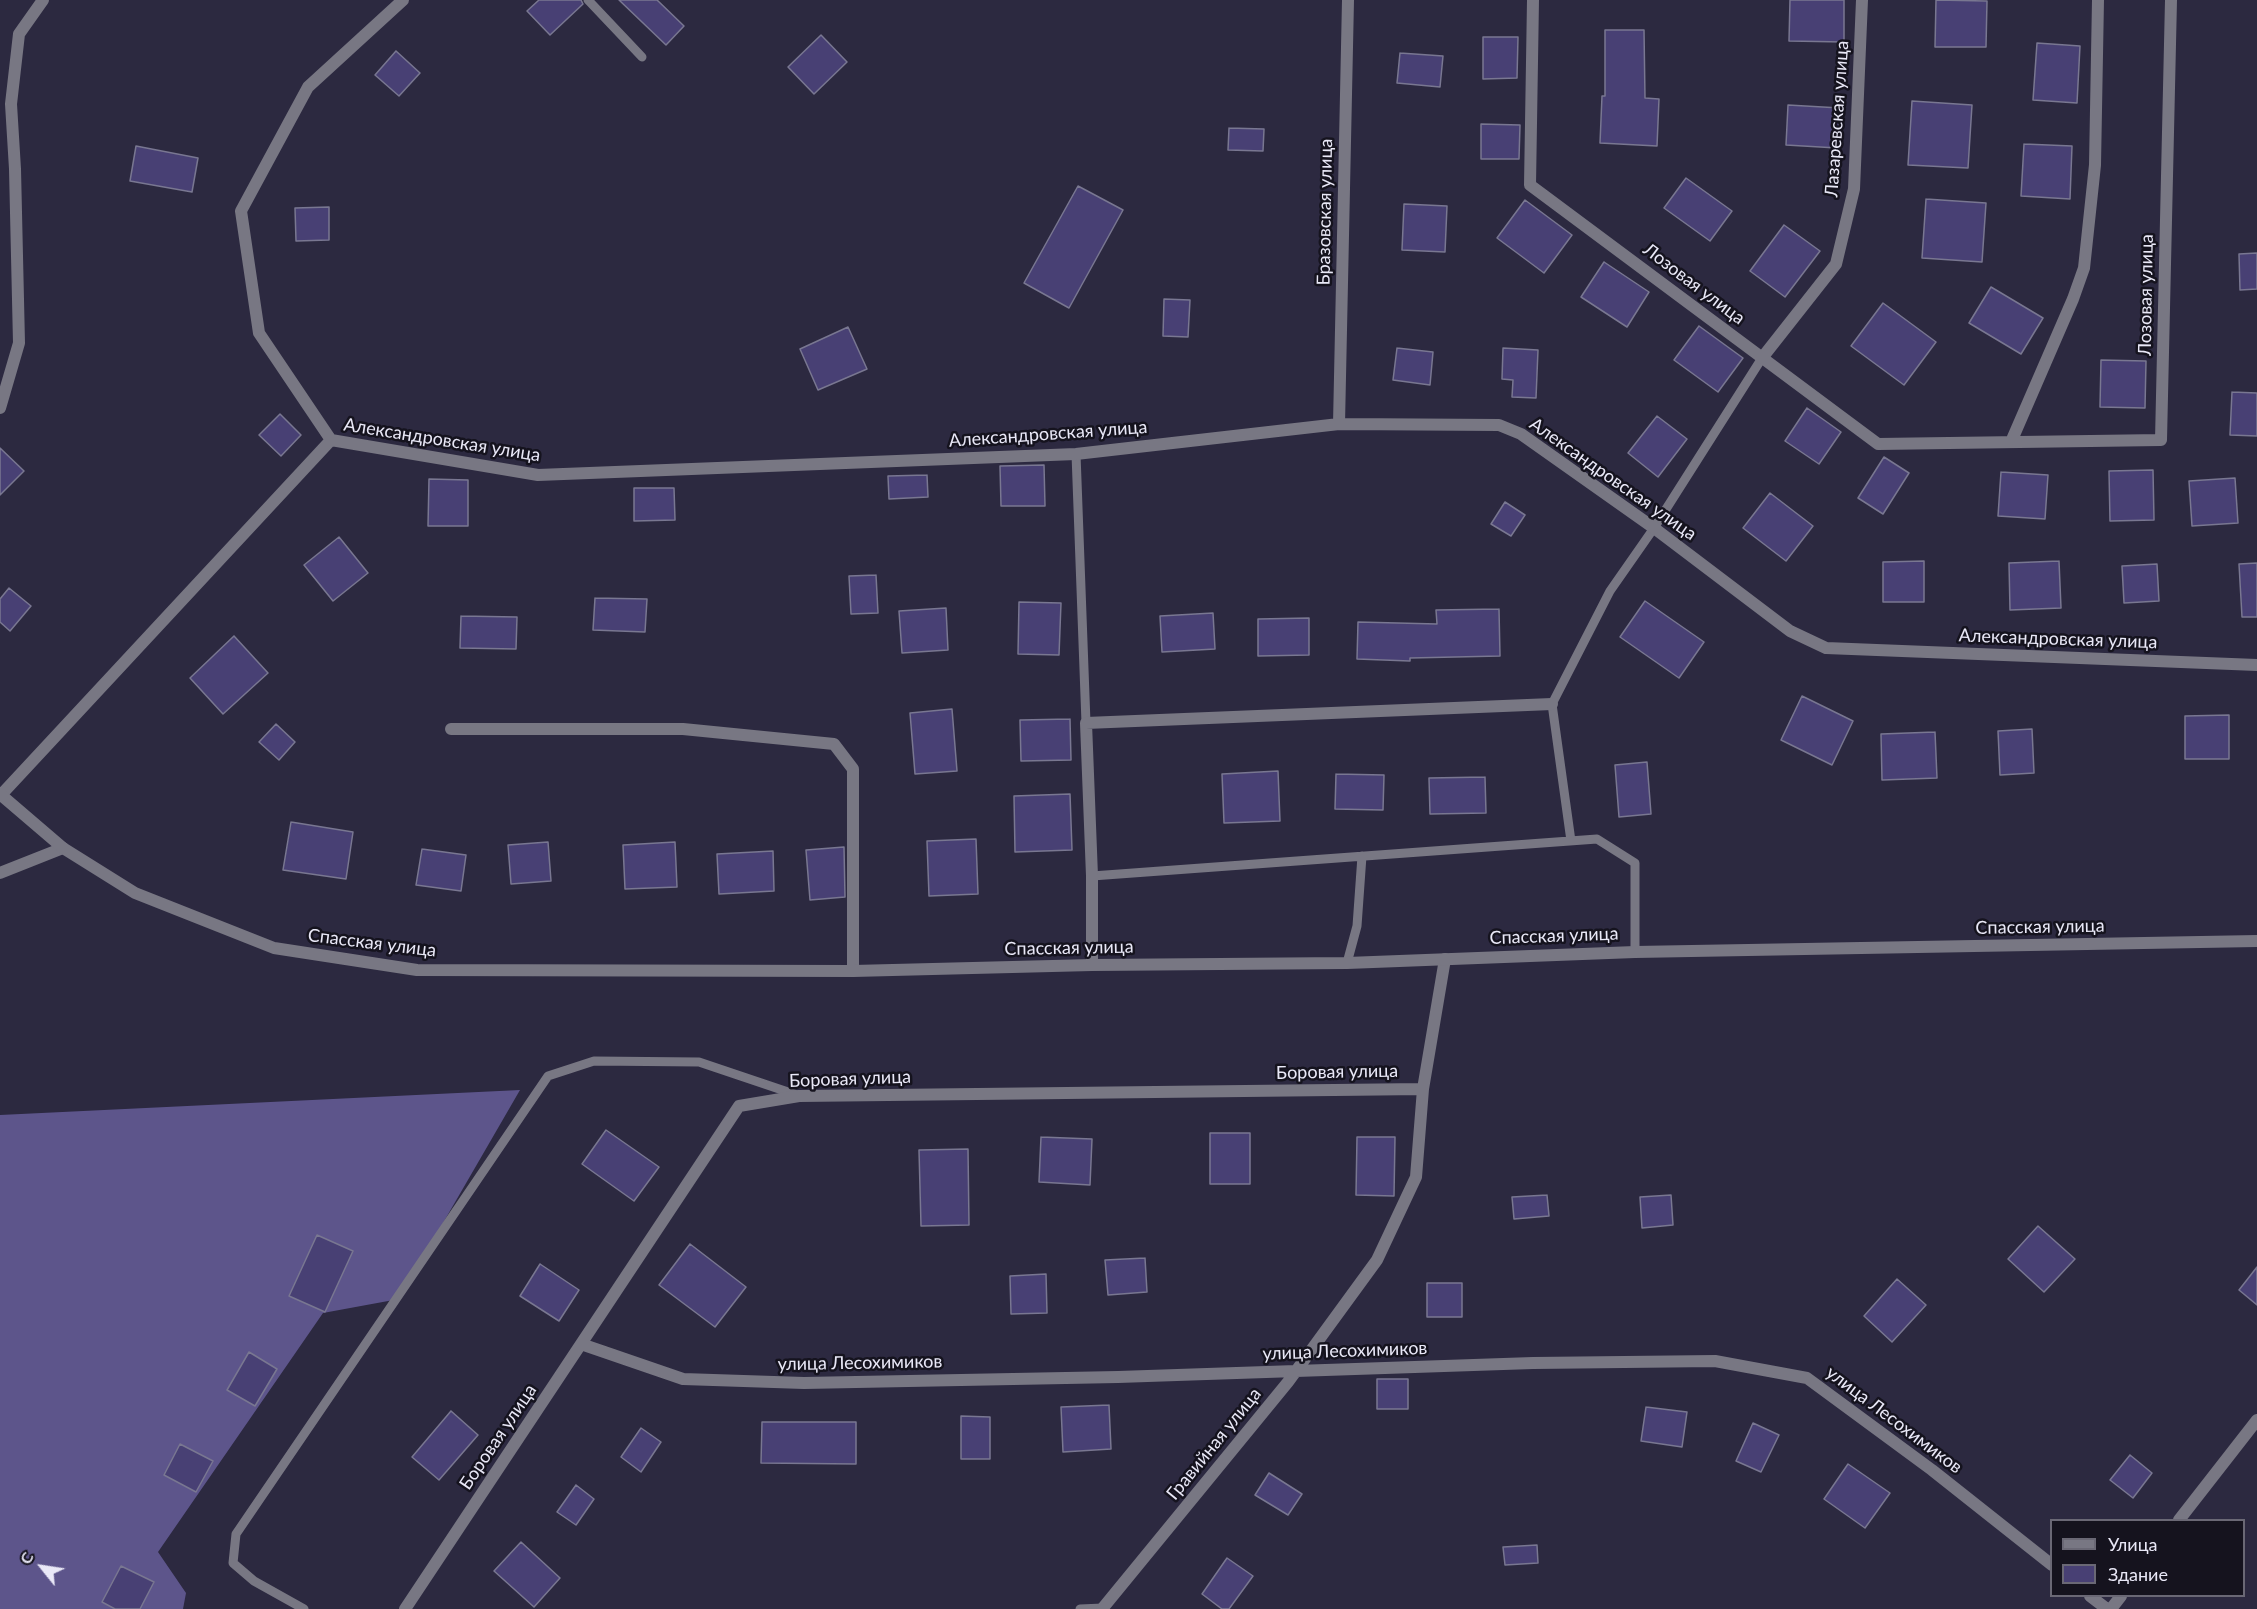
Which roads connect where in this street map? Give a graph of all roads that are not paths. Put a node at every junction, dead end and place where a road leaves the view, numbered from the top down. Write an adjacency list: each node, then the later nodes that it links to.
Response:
1 (43, 0): 11 (street)
2 (403, 0): 13 (street, Александровская улица)
3 (588, 0): 9 (lane)
4 (1348, 0): 12 (street, Бразовская улица)
5 (1533, 0): 10 (street, Лозовая улица)
6 (1862, 0): 10 (street, Лазаревская улица)
7 (2097, 0): 14 (street)
8 (2171, 0): 14 (street, Лозовая улица)
9 (642, 57)
10 (1762, 358): 14 (street, Лозовая улица); 16 (lane)
11 (0, 408)
12 (1339, 424): 15 (street, Александровская улица); 16 (street, Александровская улица)
13 (331, 440): 15 (street, Александровская улица); 21 (street, Спасская улица)
14 (2011, 442)
15 (1076, 454): 19 (lane)
16 (1654, 528): 17 (street, Александровская улица); 18 (lane)
17 (2257, 665)
18 (1552, 704): 19 (street); 22 (lane)
19 (1086, 723): 26 (street)
20 (451, 729): 32 (street)
21 (0, 795): 23 (street, Спасская улица)
22 (1572, 841): 24 (lane); 28 (lane)
23 (63, 848): 25 (street); 32 (street, Спасская улица)
24 (1362, 856): 26 (lane); 30 (lane)
25 (0, 873)
26 (1092, 876): 31 (street)
27 (2257, 941): 28 (street, Спасская улица)
28 (1635, 952): 29 (street, Спасская улица)
29 (1445, 958): 30 (street, Спасская улица); 33 (street, Гравийная улица)
30 (1347, 963): 31 (street, Спасская улица)
31 (1092, 965): 32 (street, Спасская улица)
32 (853, 971)
33 (1423, 1089): 34 (street, Боровая улица); 36 (street, Гравийная улица)
34 (799, 1096): 35 (street, Боровая улица); 43 (lane)
35 (581, 1344): 36 (street, улица Лесохимиков); 44 (street, Боровая улица)
36 (1297, 1371): 39 (street, улица Лесохимиков); 42 (street, Гравийная улица)
37 (2257, 1420): 38 (street)
38 (2181, 1519)
39 (2050, 1563)
40 (2091, 1597): 46 (street)
41 (2120, 1597): 46 (street)
42 (1103, 1608): 45 (lane)
43 (304, 1609)
44 (405, 1609)
45 (1080, 1609)
46 (2109, 1609)

